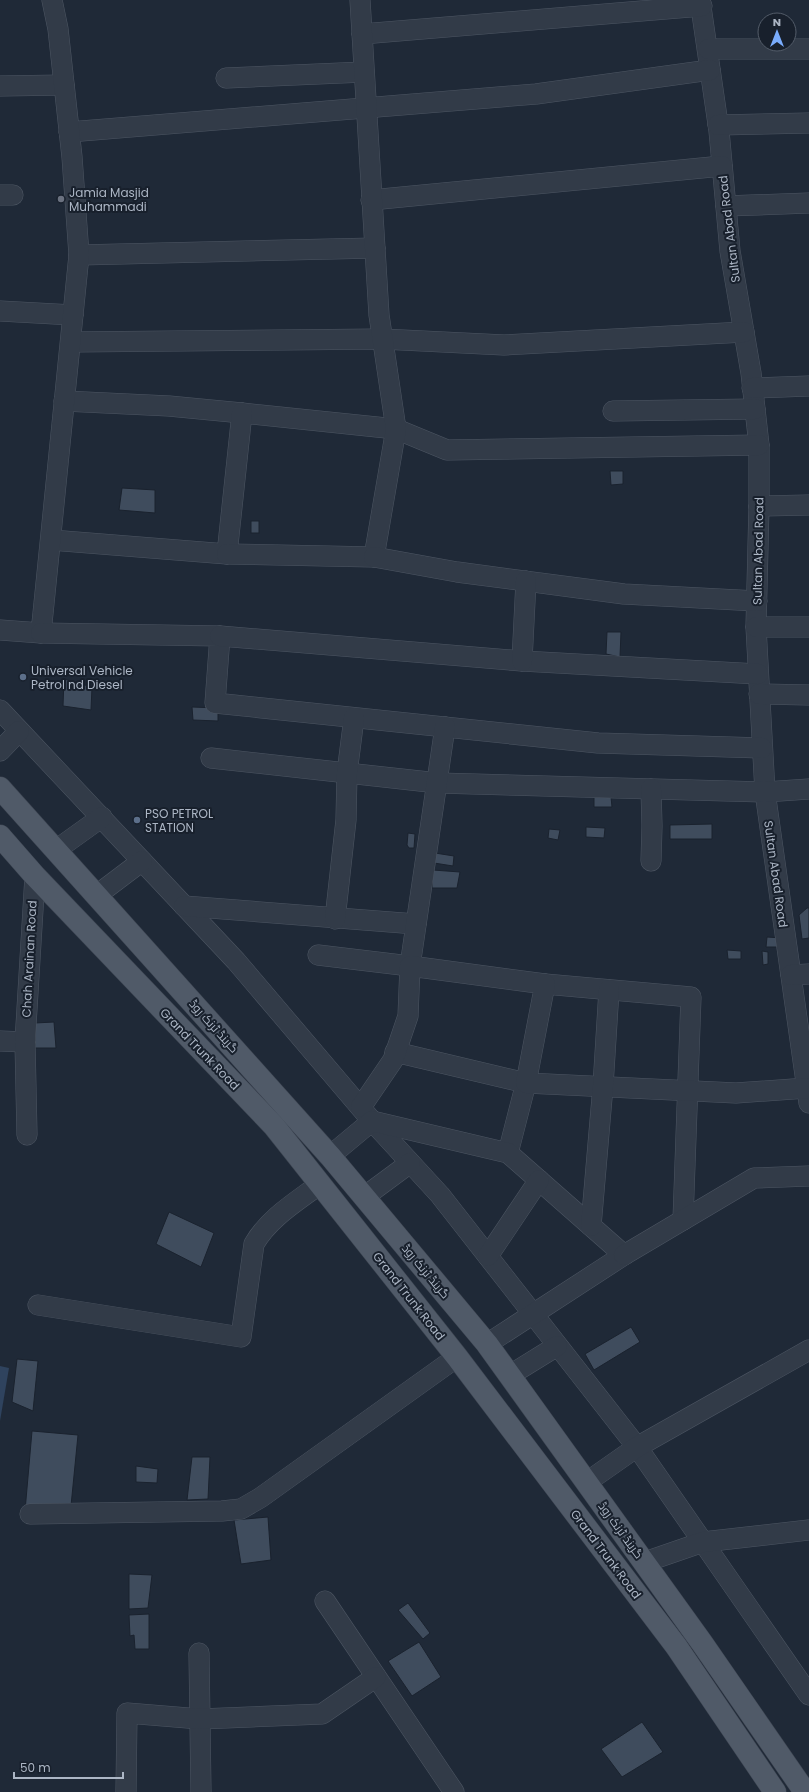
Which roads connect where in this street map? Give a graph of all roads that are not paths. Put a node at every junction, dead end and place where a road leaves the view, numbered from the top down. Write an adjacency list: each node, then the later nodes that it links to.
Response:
1 (52, 0): 10 (street)
2 (360, 0): 4 (street)
3 (701, 3): 4 (street); 6 (street, Sultan Abad Road)
4 (362, 34): 8 (street)
5 (809, 48): 6 (street)
6 (708, 49): 7 (street, Sultan Abad Road)
7 (710, 70): 12 (street); 14 (street, Sultan Abad Road)
8 (364, 72): 9 (street); 12 (street)
9 (226, 78)
10 (64, 85): 11 (street); 15 (street)
11 (0, 86)
12 (366, 109): 15 (street); 17 (street)
13 (809, 123): 14 (street)
14 (718, 125): 16 (street, Sultan Abad Road)
15 (69, 132): 21 (street)
16 (722, 166): 17 (street); 19 (street, Sultan Abad Road)
17 (371, 200): 20 (street)
18 (809, 202): 19 (street)
19 (726, 206): 24 (street, Sultan Abad Road)
20 (375, 248): 21 (street); 25 (street)
21 (79, 255): 23 (street)
22 (0, 311): 23 (street)
23 (73, 315): 26 (street)
24 (744, 332): 25 (street); 28 (street, Sultan Abad Road)
25 (382, 339): 26 (street); 33 (street)
26 (71, 342): 29 (street)
27 (809, 386): 28 (street)
28 (752, 388): 30 (street, Sultan Abad Road)
29 (64, 401): 32 (street); 37 (street)
30 (755, 409): 31 (street); 34 (street, Sultan Abad Road)
31 (613, 411)
32 (242, 412): 33 (street); 38 (street)
33 (396, 429): 34 (street); 39 (street)
34 (759, 445): 36 (street, Sultan Abad Road)
35 (809, 505): 36 (street)
36 (759, 506): 41 (street, Sultan Abad Road)
37 (51, 540): 38 (street); 45 (street)
38 (227, 554): 39 (street)
39 (374, 557): 40 (street)
40 (526, 581): 41 (street); 47 (street)
41 (757, 601): 42 (street, Sultan Abad Road)
42 (756, 627): 43 (street); 48 (street, Sultan Abad Road)
43 (809, 627)
44 (0, 630): 45 (street)
45 (41, 633): 46 (street)
46 (220, 636): 47 (street); 52 (street)
47 (522, 661): 48 (street)
48 (758, 674): 49 (street, Sultan Abad Road)
49 (760, 694): 50 (street); 55 (street, Sultan Abad Road)
50 (809, 695)
51 (0, 710): 54 (street)
52 (354, 718): 53 (street); 58 (street)
53 (446, 727): 55 (street); 59 (street)
54 (19, 731): 56 (street); 64 (street)
55 (762, 748): 63 (street, Sultan Abad Road)
56 (0, 751)
57 (211, 758): 58 (street)
58 (347, 773): 59 (street); 72 (street)
59 (438, 783): 61 (street); 73 (street)
60 (0, 788): 66 (main road, گرینڈ ٹرنک روڈ)
61 (650, 789): 63 (street); 68 (street)
62 (809, 790): 63 (street)
63 (765, 792): 76 (street, Sultan Abad Road)
64 (102, 817): 66 (street); 67 (street)
65 (0, 836): 69 (main road, Grand Trunk Road)
66 (56, 850): 70 (main road, گرینڈ ٹرنک روڈ)
67 (142, 860): 70 (street); 71 (street)
68 (650, 860)
69 (35, 876): 80 (street, Chah Arainan Road); 94 (main road, Grand Trunk Road)
70 (96, 895): 90 (main road, گرینڈ ٹرنک روڈ)
71 (184, 906): 72 (street); 87 (street)
72 (336, 919): 73 (street)
73 (416, 924): 75 (street)
74 (318, 955): 75 (street)
75 (410, 966): 77 (street); 82 (street)
76 (800, 975): 81 (street, Sultan Abad Road)
77 (545, 984): 78 (street); 83 (street)
78 (609, 990): 84 (street); 85 (street)
79 (0, 1041): 80 (street)
80 (25, 1042): 88 (street, Chah Arainan Road)
81 (805, 1047): 86 (street, Sultan Abad Road)
82 (395, 1052): 83 (street); 87 (street)
83 (526, 1083): 84 (street); 89 (street)
84 (603, 1086): 85 (street); 98 (street)
85 (688, 1090): 86 (street); 97 (street)
86 (808, 1096)
87 (366, 1114): 89 (street); 90 (street); 91 (street)
88 (27, 1135)
89 (508, 1153): 93 (street)
90 (330, 1156): 95 (main road, گرینڈ ٹرنک روڈ)
91 (410, 1162): 95 (street); 100 (street)
92 (809, 1176): 97 (street)
93 (539, 1180): 98 (street); 100 (street)
94 (320, 1184): 96 (main road, Grand Trunk Road); 101 (street)
95 (366, 1199): 96 (main road); 103 (main road, گرینڈ ٹرنک روڈ)
96 (347, 1218): 106 (main road, Grand Trunk Road)
97 (683, 1220): 99 (street)
98 (591, 1226): 99 (street)
99 (624, 1255): 102 (street)
100 (488, 1256): 102 (street)
101 (38, 1305)
102 (533, 1315): 103 (street); 104 (street)
103 (487, 1344): 107 (main road, گرینڈ ٹرنک روڈ)
104 (558, 1346): 107 (street); 108 (street)
105 (809, 1350): 108 (street)
106 (457, 1357): 110 (street); 122 (main road, Grand Trunk Road)
107 (510, 1375): 109 (main road, گرینڈ ٹرنک روڈ)
108 (637, 1447): 109 (street); 112 (street)
109 (587, 1482): 113 (main road, گرینڈ ٹرنک روڈ)
110 (30, 1514)
111 (809, 1530): 112 (street)
112 (704, 1542): 113 (street); 117 (street)
113 (645, 1562): 123 (main road, گرینڈ ٹرنک روڈ)
114 (325, 1601): 116 (street)
115 (199, 1653): 118 (street)
116 (376, 1677): 118 (street); 121 (street)
117 (809, 1695)
118 (200, 1719): 119 (street); 120 (street)
119 (126, 1792)
120 (201, 1792)
121 (453, 1792)
122 (775, 1792)
123 (805, 1792)

